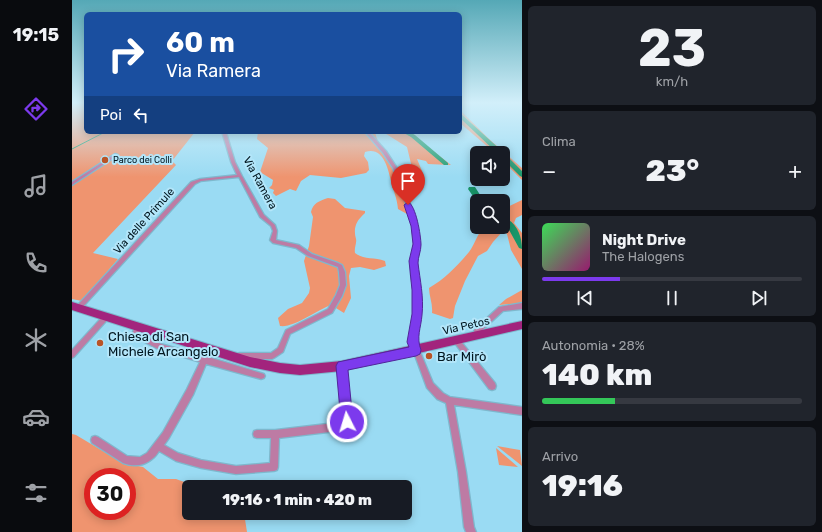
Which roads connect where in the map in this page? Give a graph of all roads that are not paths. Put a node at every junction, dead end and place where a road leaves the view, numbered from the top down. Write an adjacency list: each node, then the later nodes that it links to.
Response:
1 (225, 134): 4 (street, Via Ramera)
2 (369, 134): 15 (street)
3 (116, 155): 5 (street)
4 (240, 176): 7 (street, Via delle Primule); 17 (street, Via Ramera)
5 (72, 184)
6 (522, 306): 11 (street)
7 (75, 307): 8 (main road, Via Ramera)
8 (106, 317): 10 (main road, Via Ramera); 16 (street)
9 (522, 325): 11 (main road, Via Petos)
10 (138, 326): 12 (main road, Via Ramera); 14 (street)
11 (478, 335): 13 (main road, Via Petos)
12 (169, 337): 14 (street); 17 (main road, Via Ramera)
13 (456, 340): 15 (main road, Via Petos); 21 (street)
14 (162, 347): 18 (street)
15 (416, 350): 19 (main road, Via Ramera); 22 (street)
16 (72, 355)
17 (227, 355): 19 (main road, Via Ramera)
18 (205, 359): 20 (street); 27 (street)
19 (342, 366): 25 (street)
20 (261, 376)
21 (492, 386)
22 (449, 401): 23 (street); 28 (street)
23 (522, 411)
24 (257, 434): 25 (street)
25 (275, 434): 27 (street)
26 (95, 440): 27 (street)
27 (158, 446)
28 (470, 530)

